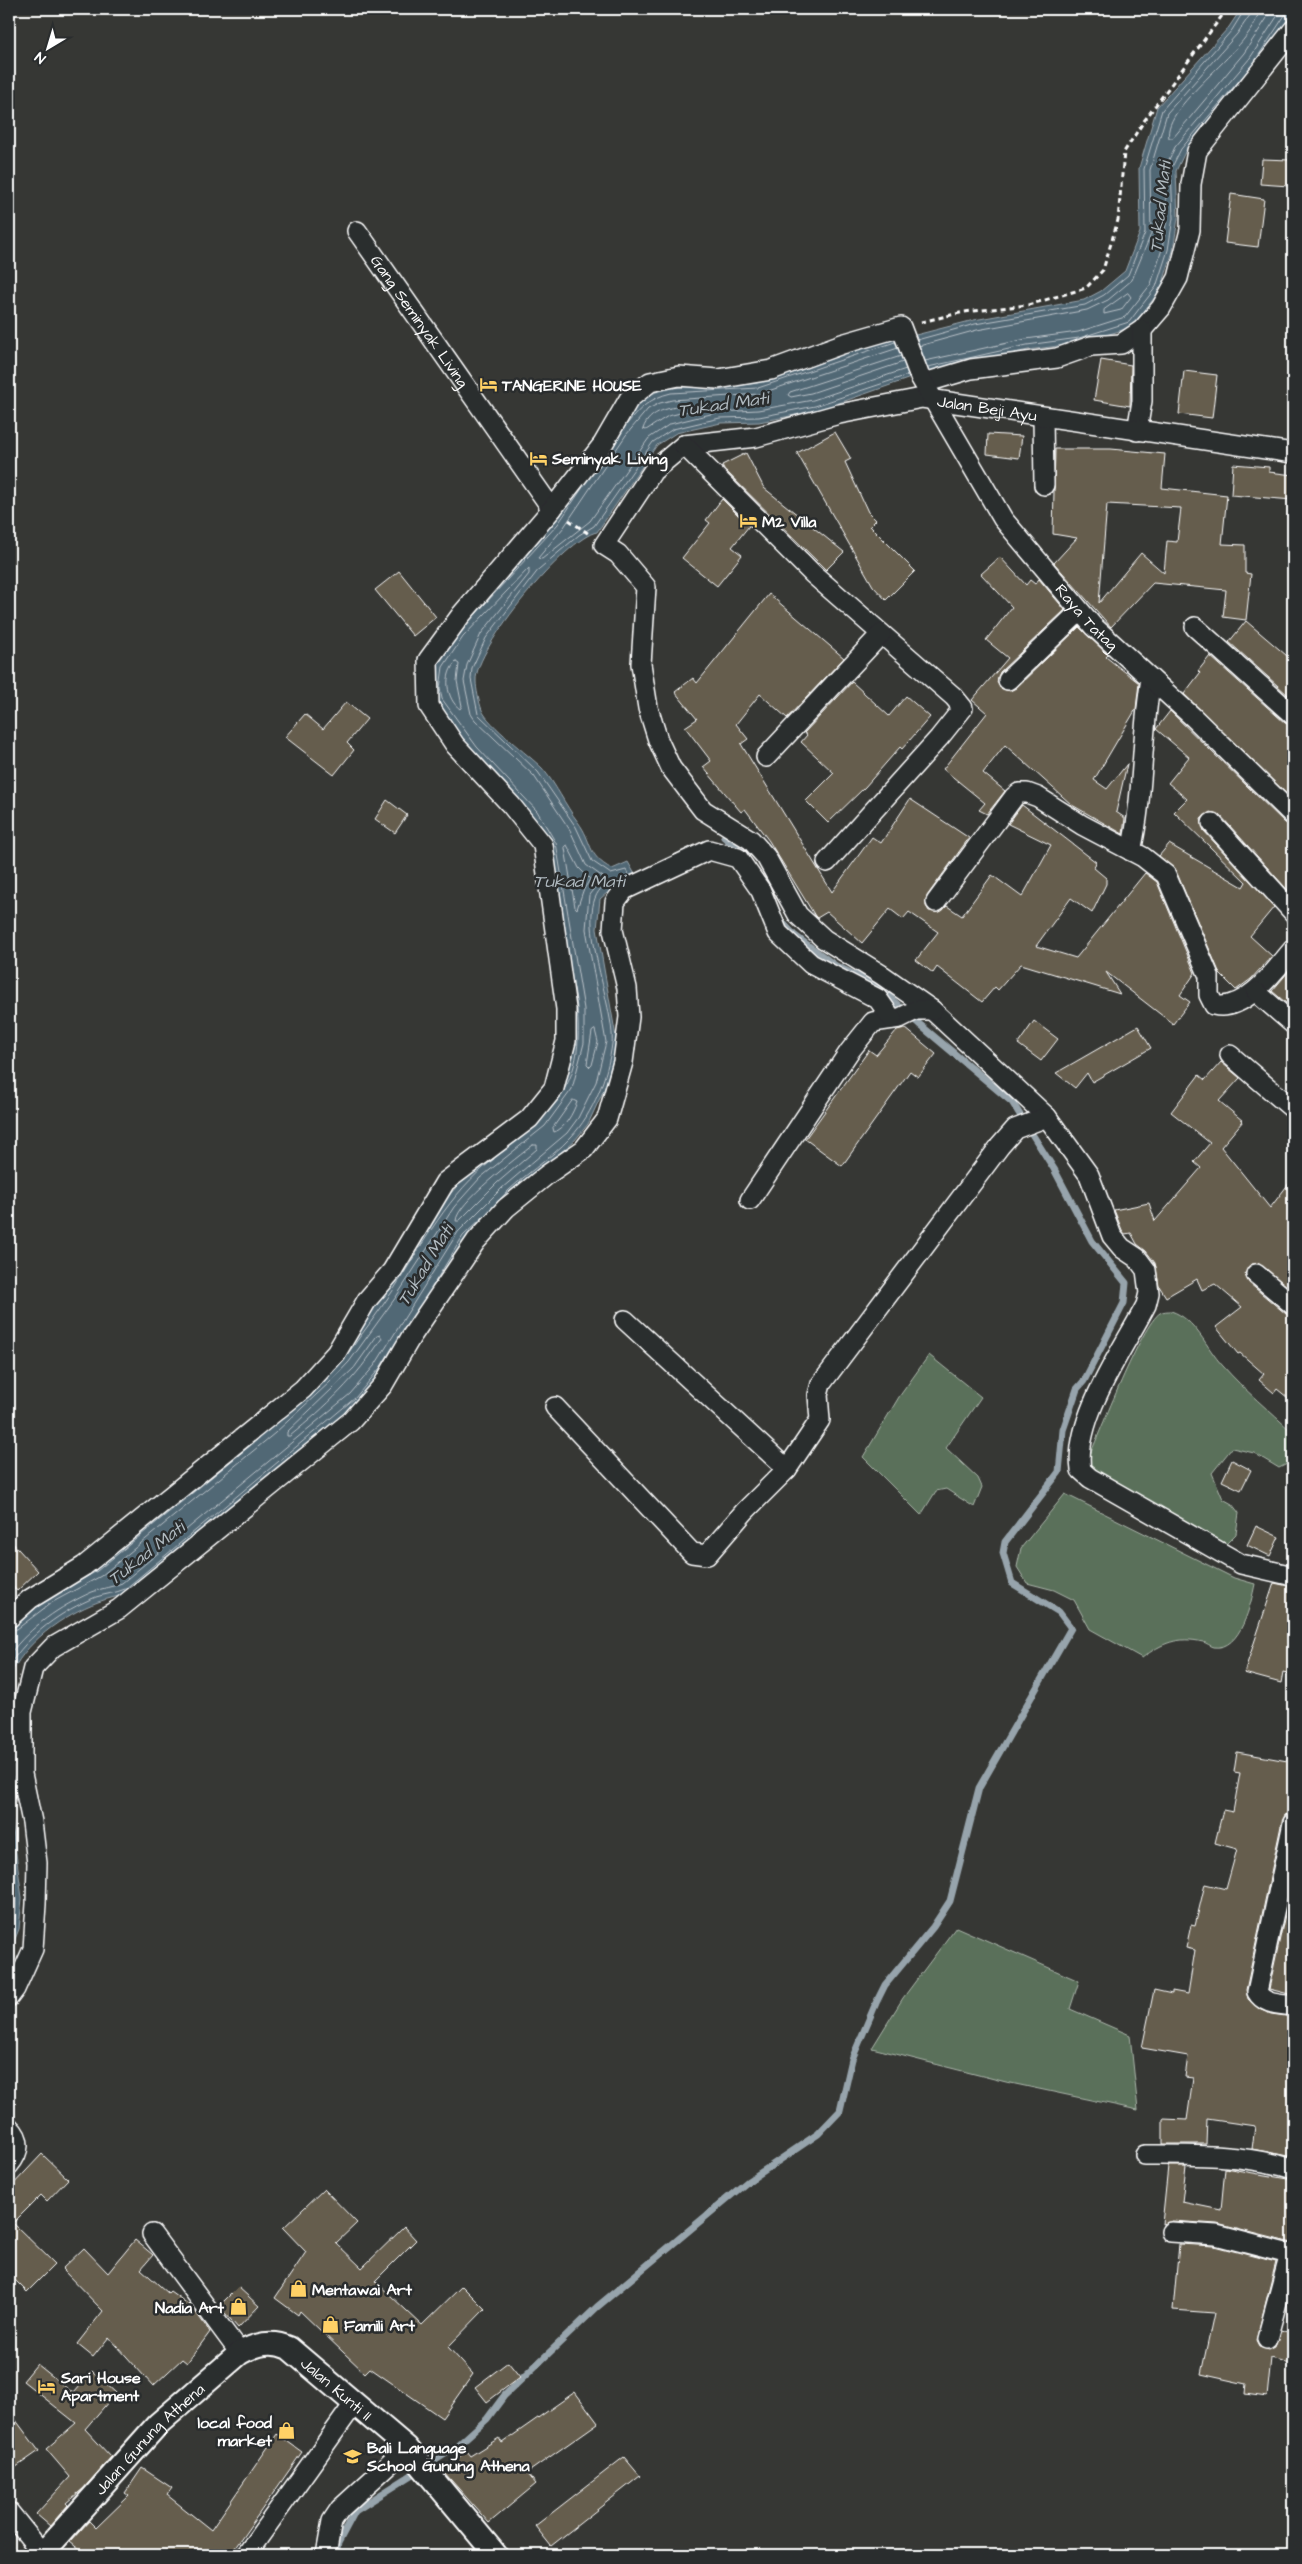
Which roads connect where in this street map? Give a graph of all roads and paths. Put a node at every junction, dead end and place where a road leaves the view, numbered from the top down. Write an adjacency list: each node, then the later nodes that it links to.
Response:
1 (1227, 9): 4 (path)
2 (1293, 30): 5 (street)
3 (356, 231): 12 (street, Gang Seminyak Living)
4 (902, 329): 6 (street, Raya Tatag); 12 (street)
5 (1142, 330): 6 (street); 8 (street)
6 (926, 386): 7 (street, Jalan Beji Ayu); 9 (street, Jalan Beji Ayu); 14 (street, Raya Tatag)
7 (1043, 417): 8 (street, Jalan Beji Ayu); 11 (street)
8 (1137, 431): 10 (street, Jalan Beji Ayu)
9 (684, 445): 16 (street); 29 (street)
10 (1293, 452)
11 (1044, 485)
12 (559, 513): 13 (path); 41 (street)
13 (597, 539)
14 (1080, 611): 17 (street, Raya Tatag); 18 (street)
15 (1194, 627): 19 (street)
16 (881, 634): 20 (street); 24 (street)
17 (1151, 679): 21 (street, Raya Tatag); 23 (street)
18 (1008, 680)
19 (1293, 716)
20 (766, 757)
21 (1293, 815)
22 (1212, 823): 26 (street)
23 (1132, 851): 25 (street); 28 (street)
24 (827, 862)
25 (936, 902)
26 (1293, 912)
27 (1293, 949): 28 (street)
28 (1256, 992): 30 (street)
29 (910, 1014): 33 (street); 34 (street); 43 (street)
30 (1293, 1024)
31 (1230, 1055): 32 (street)
32 (1293, 1110)
33 (1040, 1119): 39 (street); 40 (street)
34 (750, 1200)
35 (1256, 1274): 36 (street)
36 (1293, 1305)
37 (625, 1320): 39 (street)
38 (555, 1407): 39 (street)
39 (787, 1469)
40 (1293, 1576)
41 (9, 1618)
42 (1293, 1822): 44 (street)
43 (9, 1997)
44 (1293, 2006)
45 (9, 2126): 47 (street)
46 (1145, 2155): 48 (street)
47 (9, 2165)
48 (1293, 2169)
49 (1171, 2232): 51 (street)
50 (152, 2234): 54 (street)
51 (1291, 2254): 52 (street)
52 (1267, 2339)
53 (270, 2342): 54 (street, Jalan Gunung Athena); 55 (street, Jalan Kunti II)
54 (240, 2353): 58 (street, Jalan Gunung Athena)
55 (354, 2404): 56 (street, Jalan Kunti II); 59 (street)
56 (407, 2448): 60 (street); 61 (street, Jalan Kunti II)
57 (9, 2512): 58 (street)
58 (42, 2554)
59 (246, 2555)
60 (326, 2555)
61 (496, 2555)

